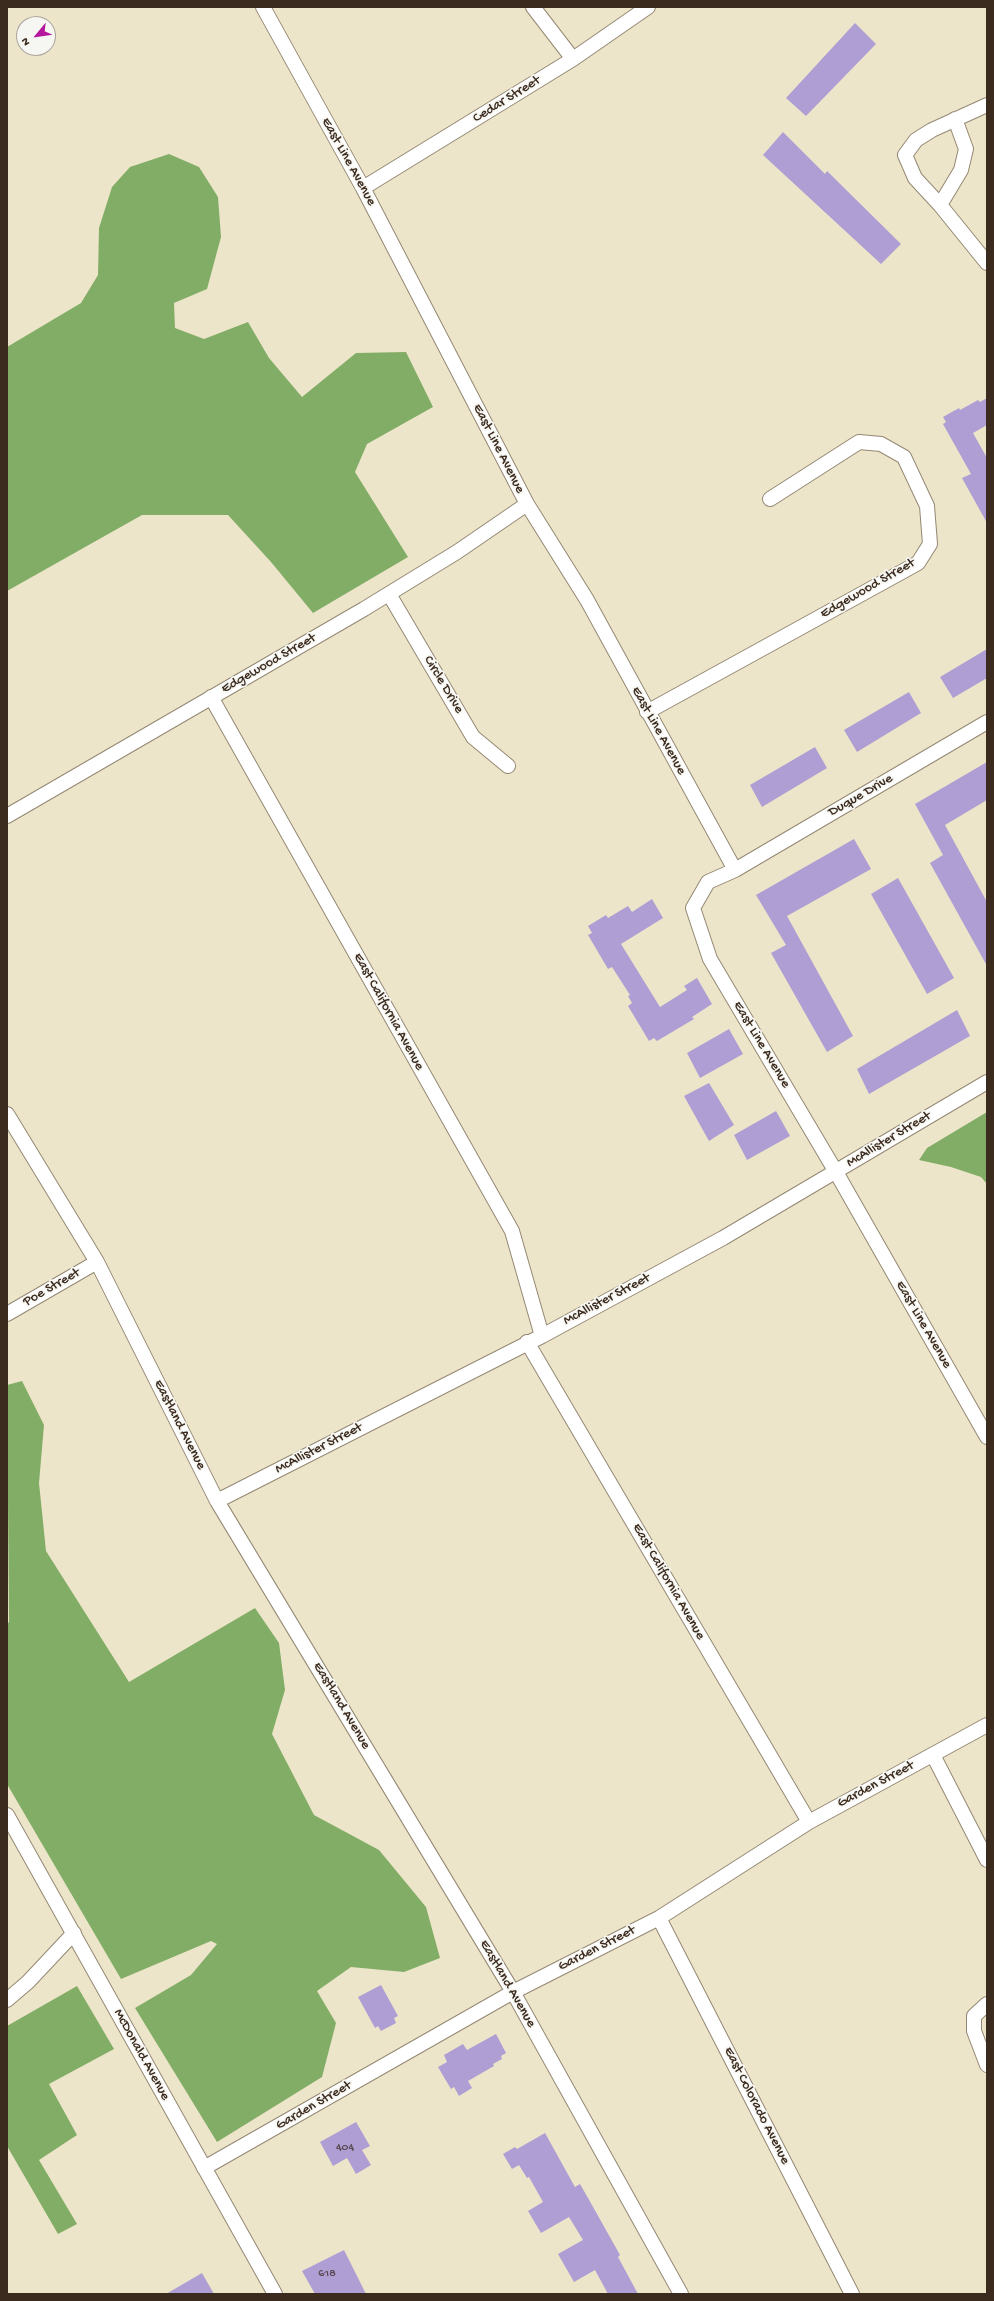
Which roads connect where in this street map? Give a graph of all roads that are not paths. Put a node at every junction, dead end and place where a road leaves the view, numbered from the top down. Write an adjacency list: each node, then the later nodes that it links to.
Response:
1 (263, 7): 7 (street, East Line Avenue)
2 (533, 7): 4 (street)
3 (648, 7): 4 (street, Cedar Street)
4 (573, 59): 7 (street, Cedar Street)
5 (987, 106): 6 (street)
6 (955, 119): 8 (street); 8 (street)
7 (363, 188): 11 (street, East Line Avenue)
8 (940, 205): 9 (street)
9 (987, 263)
10 (770, 499): 14 (street, Edgewood Street)
11 (527, 504): 12 (street, Edgewood Street); 14 (street, East Line Avenue)
12 (389, 594): 13 (street, Edgewood Street); 16 (street, Circle Drive)
13 (211, 697): 17 (street, Edgewood Street); 24 (street, East California Avenue)
14 (647, 712): 18 (street, East Line Avenue)
15 (987, 722): 18 (street, Duque Drive)
16 (508, 766)
17 (7, 816)
18 (735, 870): 21 (street, East Line Avenue)
19 (987, 1082): 21 (street, McAllister Street)
20 (7, 1114): 22 (street, Eastland Avenue)
21 (836, 1172): 24 (street, McAllister Street); 26 (street, East Line Avenue)
22 (98, 1262): 23 (street, Poe Street); 27 (street, Eastland Avenue)
23 (7, 1314)
24 (542, 1336): 25 (street, McAllister Street)
25 (527, 1342): 27 (street, McAllister Street); 31 (street, East California Avenue)
26 (987, 1437)
27 (218, 1500): 35 (street, Eastland Avenue)
28 (987, 1726): 29 (street, Garden Street)
29 (933, 1755): 31 (street, Garden Street); 32 (street)
30 (7, 1815): 34 (street, McDonald Avenue)
31 (809, 1822): 33 (street, Garden Street)
32 (987, 1860)
33 (659, 1918): 35 (street, Garden Street); 42 (street, East Colorado Avenue)
34 (74, 1933): 36 (street); 39 (street, McDonald Avenue)
35 (513, 1992): 39 (street, Garden Street); 41 (street, Eastland Avenue)
36 (7, 2000)
37 (987, 2004): 38 (street)
38 (987, 2064)
39 (204, 2168): 40 (street, McDonald Avenue)
40 (276, 2294)
41 (681, 2294)
42 (852, 2294)

